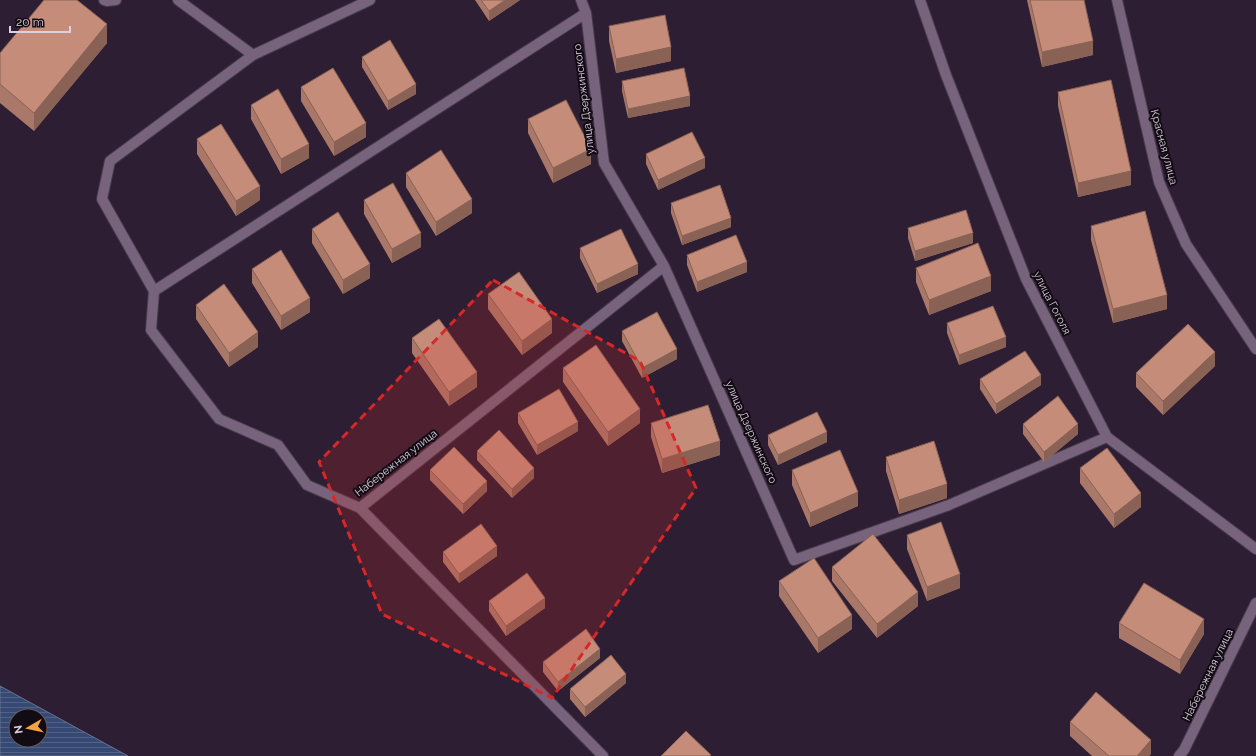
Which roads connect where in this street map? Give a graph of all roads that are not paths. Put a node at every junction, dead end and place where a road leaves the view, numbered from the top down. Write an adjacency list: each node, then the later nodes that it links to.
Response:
1 (104, 0): 2 (street)
2 (116, 0)
3 (178, 0): 9 (street)
4 (370, 0): 9 (street)
5 (581, 0): 8 (street, улица Дзержинского)
6 (920, 0): 13 (street, улица Гоголя)
7 (1117, 0): 12 (street, Красная улица)
8 (586, 13): 10 (street, улица Дзержинского); 11 (street)
9 (253, 55): 11 (street)
10 (664, 266): 13 (street, улица Дзержинского); 14 (street, Набережная улица)
11 (154, 291): 14 (street)
12 (1256, 349)
13 (1107, 437): 15 (street, улица Гоголя)
14 (360, 508): 17 (street, Набережная улица)
15 (1256, 549)
16 (1256, 603): 18 (street, Набережная улица)
17 (604, 756)
18 (1180, 756)

